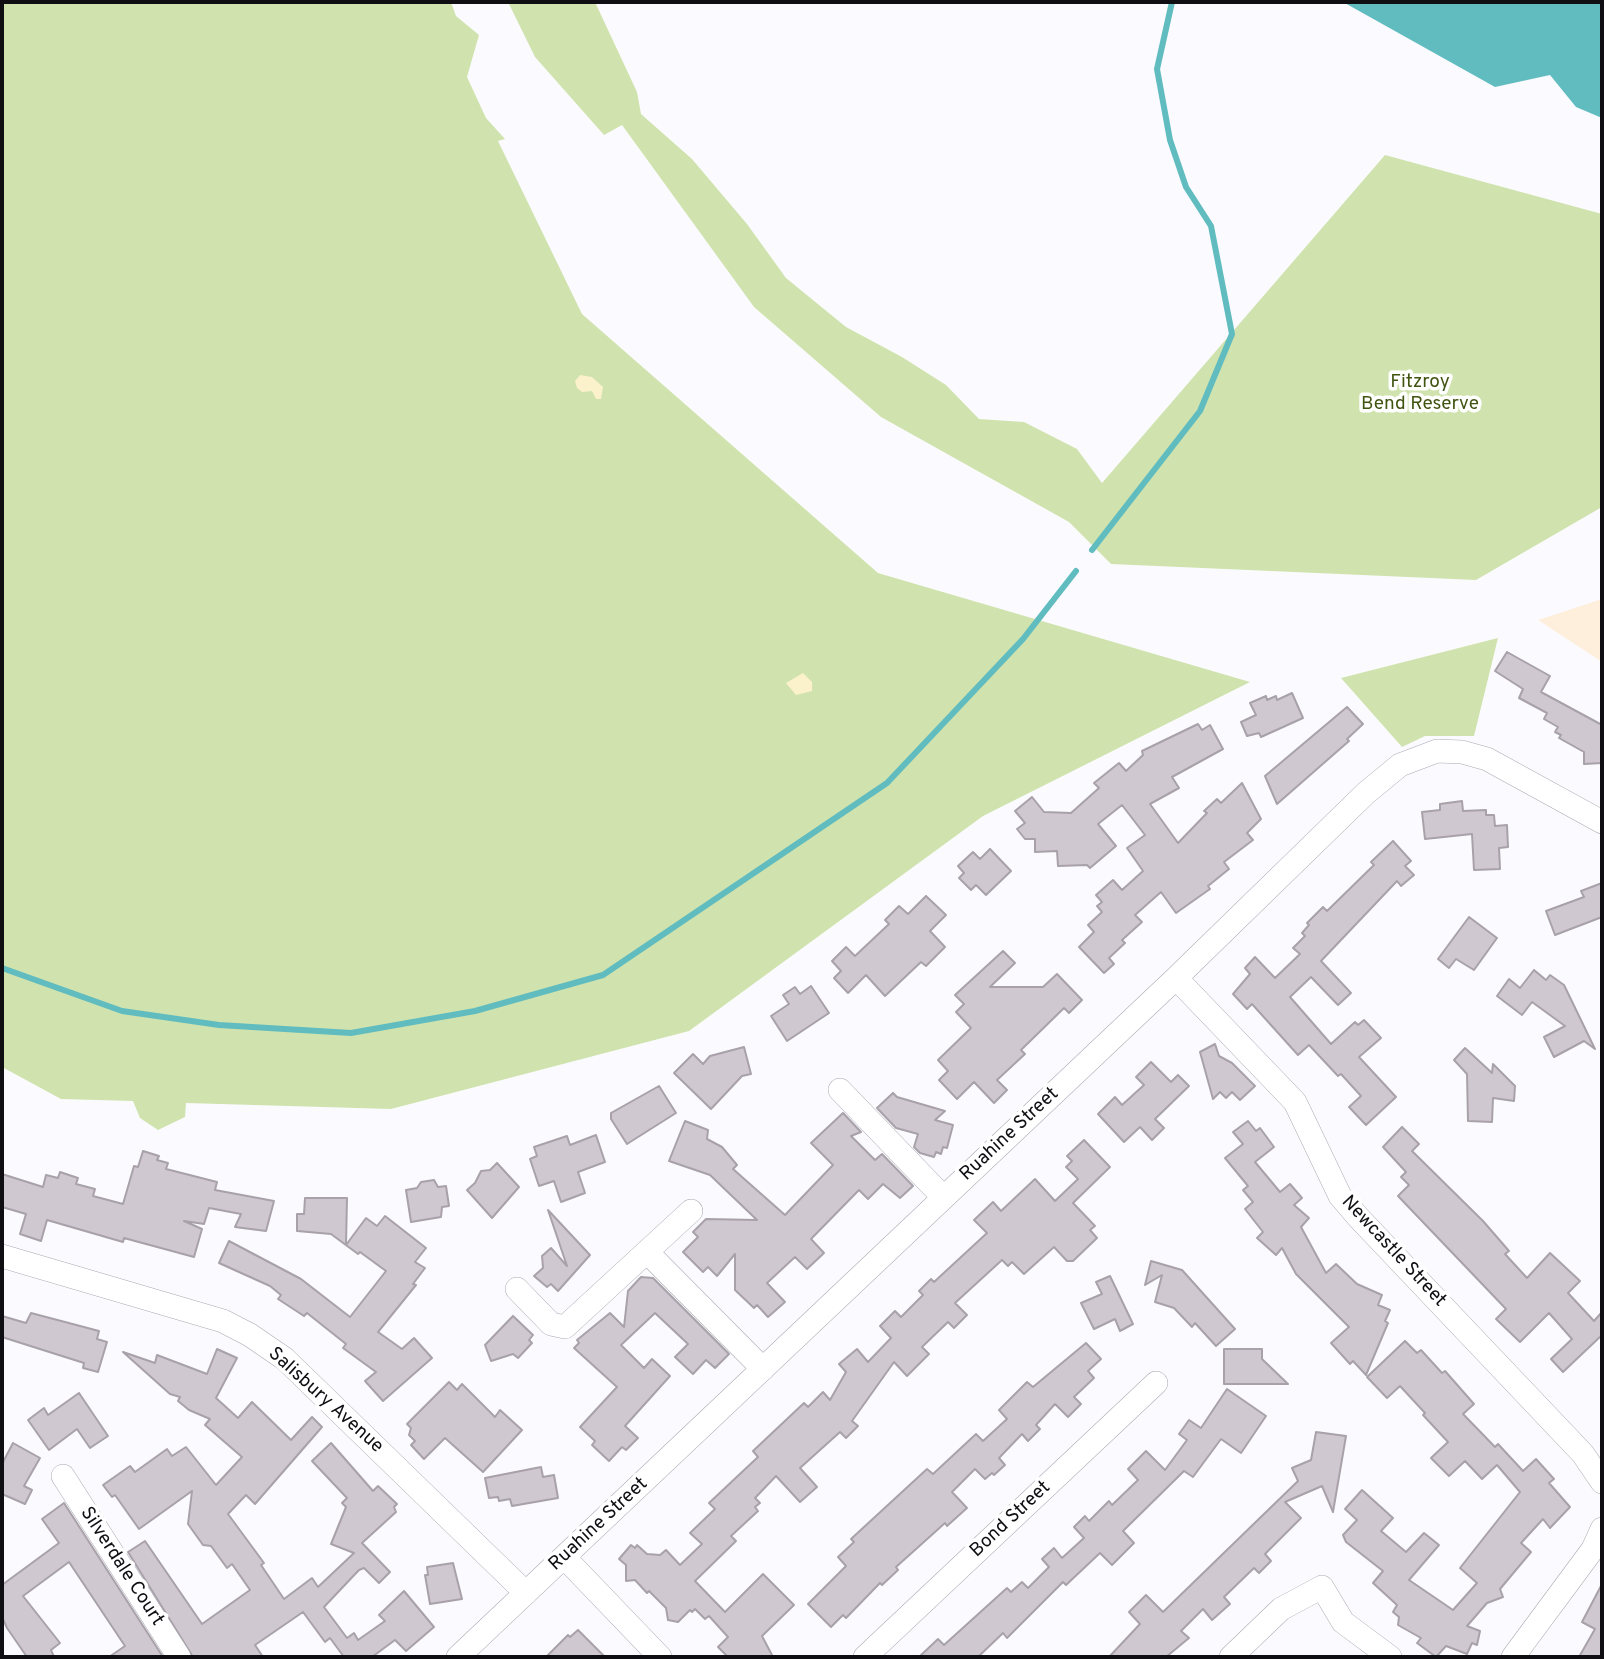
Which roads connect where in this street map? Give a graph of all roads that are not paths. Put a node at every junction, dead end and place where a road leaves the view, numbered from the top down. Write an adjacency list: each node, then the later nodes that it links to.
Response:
1 (1602, 822): 2 (street, Ruahine Street)
2 (1176, 978): 4 (street, Ruahine Street); 12 (street, Newcastle Street)
3 (840, 1090): 4 (street)
4 (943, 1198): 9 (street, Ruahine Street)
5 (691, 1211): 6 (street)
6 (648, 1253): 8 (street); 9 (street)
7 (2, 1256): 15 (street, Salisbury Avenue)
8 (517, 1289)
9 (763, 1370): 14 (street, Ruahine Street)
10 (1156, 1383): 19 (street, Bond Street)
11 (63, 1476): 16 (street, Silverdale Court)
12 (1602, 1482)
13 (1602, 1529): 22 (street)
14 (565, 1558): 15 (street, Ruahine Street); 18 (street)
15 (526, 1593): 17 (street, Ruahine Street)
16 (179, 1657)
17 (458, 1657)
18 (660, 1657)
19 (865, 1657)
20 (1231, 1657): 21 (street)
21 (1390, 1657)
22 (1513, 1657)

